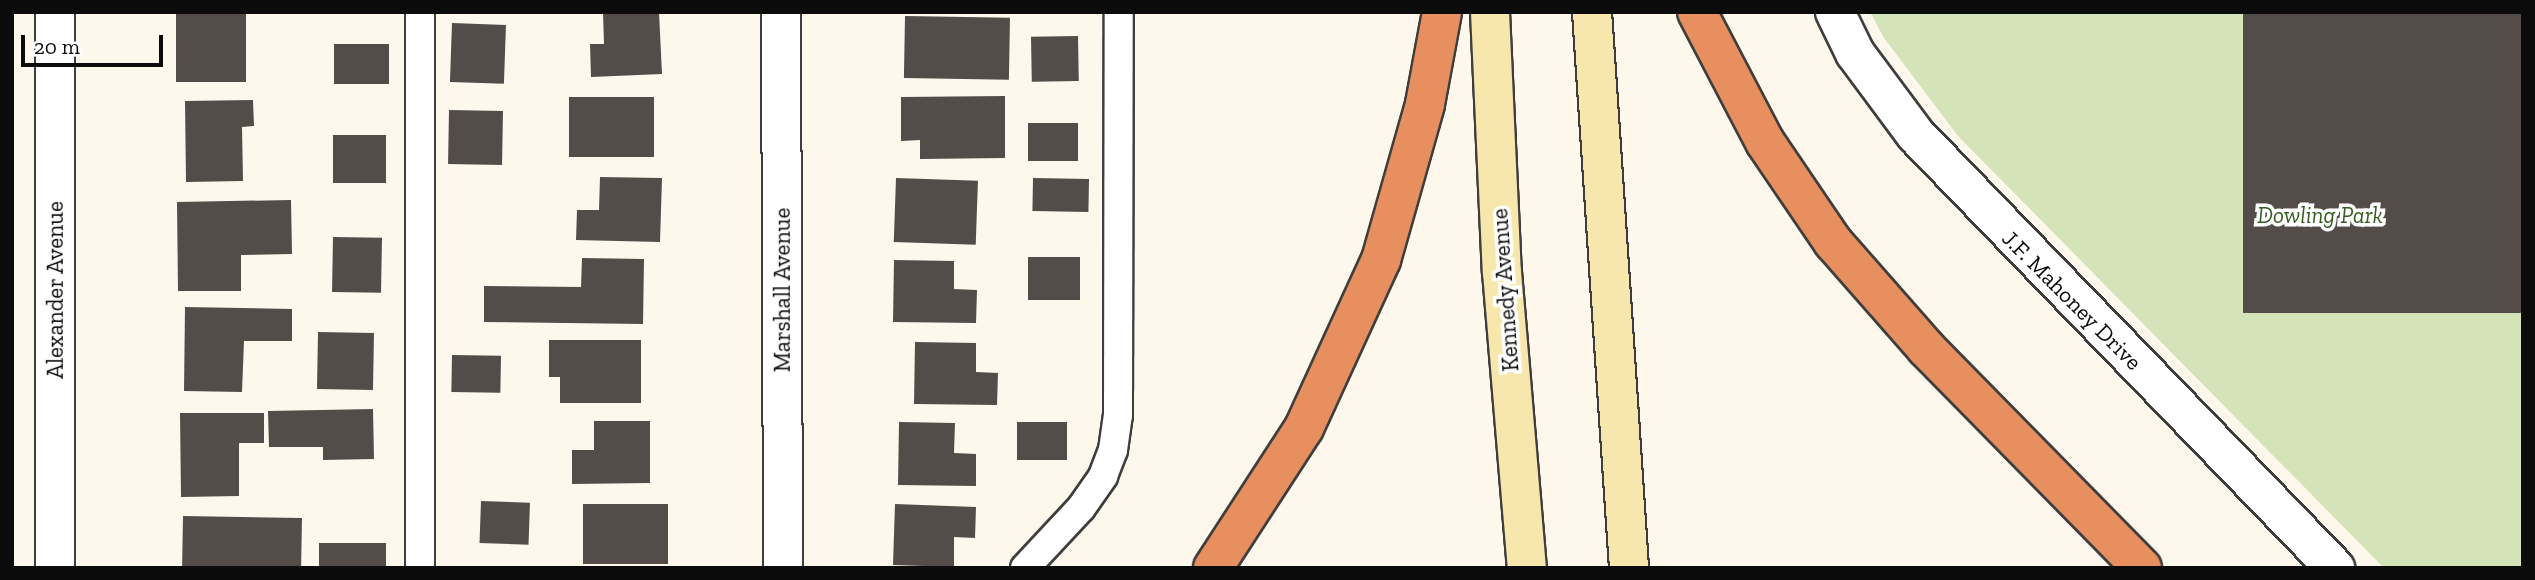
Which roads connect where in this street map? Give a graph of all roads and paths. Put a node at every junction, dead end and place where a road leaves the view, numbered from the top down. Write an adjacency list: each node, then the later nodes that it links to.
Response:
1 (55, 12): 10 (street, Alexander Avenue)
2 (420, 12): 11 (lane)
3 (781, 12): 12 (street, Marshall Avenue)
4 (1119, 12): 13 (lane)
5 (1442, 12): 14 (highway)
6 (1490, 12): 15 (main road, Kennedy Avenue)
7 (1592, 12): 16 (main road)
8 (1697, 12): 17 (highway)
9 (1835, 12): 18 (street, J.F. Mahoney Drive)
10 (55, 568)
11 (420, 568)
12 (783, 568)
13 (1025, 568)
14 (1213, 568)
15 (1527, 568)
16 (1629, 568)
17 (2142, 568)
18 (2336, 568)

